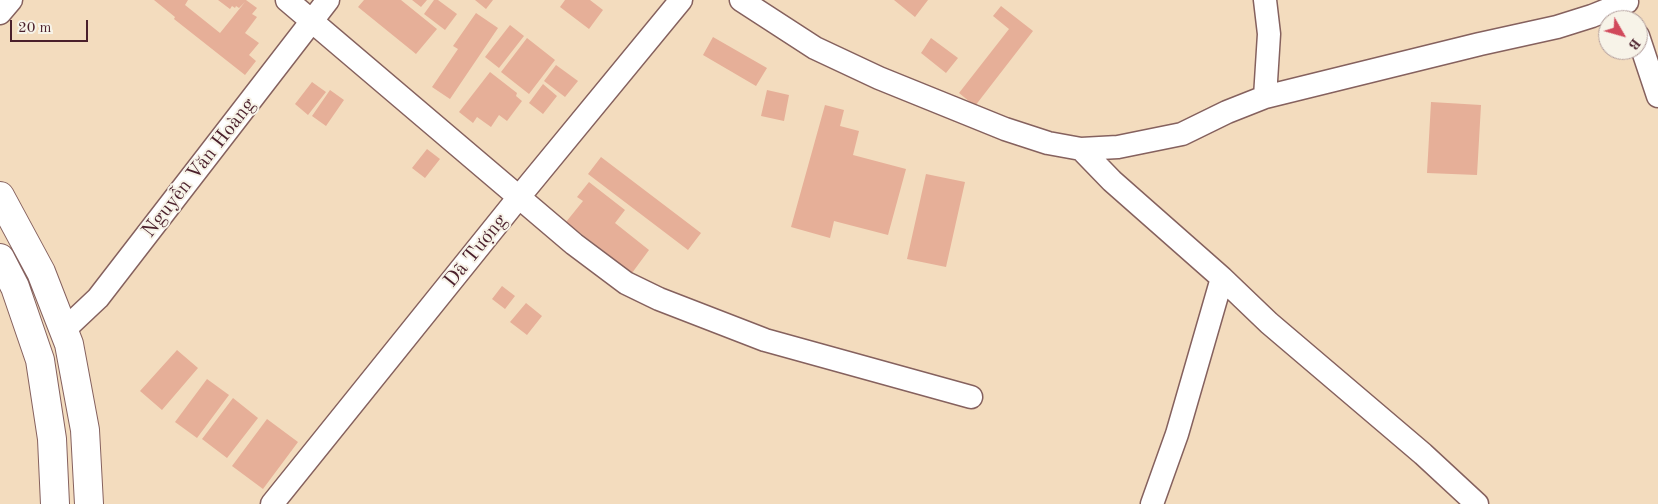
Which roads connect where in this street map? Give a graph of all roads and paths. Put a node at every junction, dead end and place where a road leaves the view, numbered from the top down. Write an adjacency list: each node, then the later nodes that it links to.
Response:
1 (10, 0): 8 (street)
2 (287, 0): 9 (street)
3 (328, 0): 9 (street, Nguyễn Văn Hoàng)
4 (681, 0): 15 (street, Dã Tượng)
5 (741, 0): 13 (street)
6 (1266, 0): 12 (street)
7 (1629, 7): 12 (street)
8 (0, 13)
9 (312, 21): 15 (street); 18 (street, Nguyễn Văn Hoàng)
10 (1646, 60): 11 (street)
11 (1658, 96)
12 (1266, 97): 13 (street)
13 (1081, 149): 17 (street)
14 (0, 196): 18 (main road)
15 (519, 197): 19 (street); 22 (street, Dã Tượng)
16 (0, 258): 20 (main road)
17 (1222, 278): 23 (street); 24 (street)
18 (63, 331): 21 (main road)
19 (971, 397)
20 (55, 504)
21 (89, 504)
22 (272, 504)
23 (1152, 504)
24 (1477, 504)

